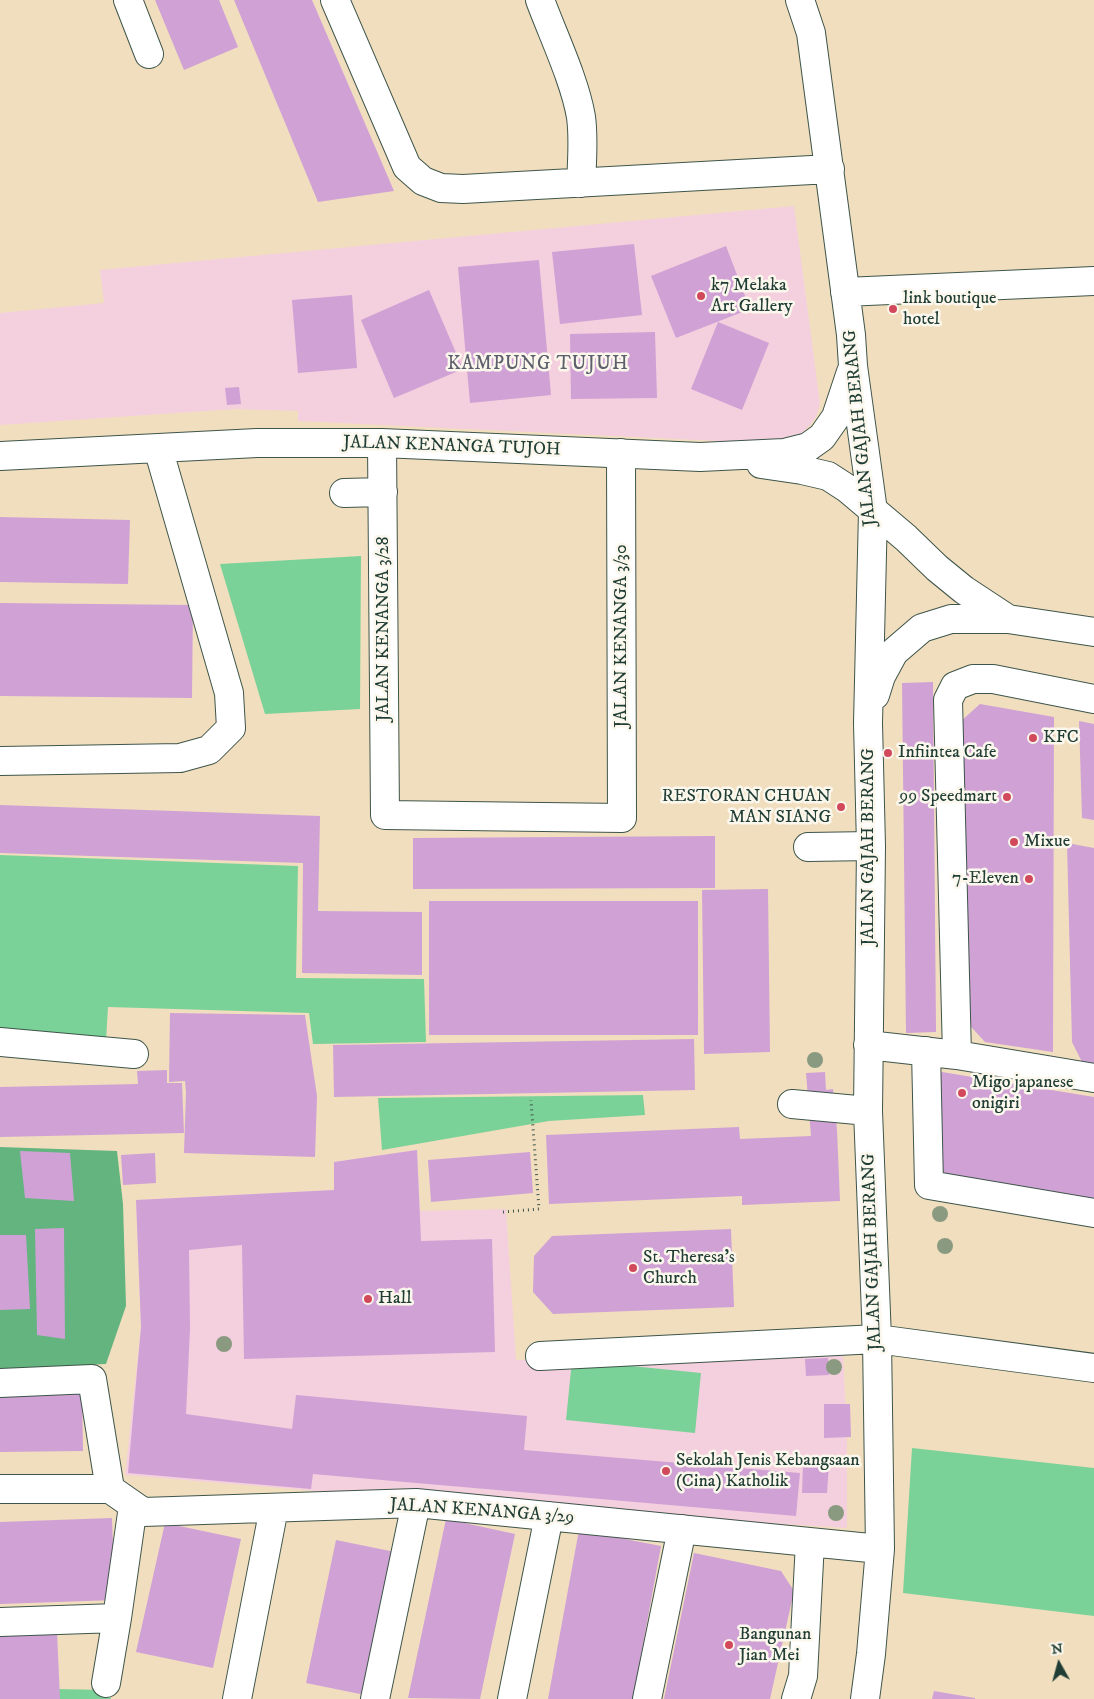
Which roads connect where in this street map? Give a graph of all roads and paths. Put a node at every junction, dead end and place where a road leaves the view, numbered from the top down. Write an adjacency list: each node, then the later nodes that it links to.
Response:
1 (128, 0): 5 (street)
2 (540, 0): 7 (street)
3 (800, 0): 6 (street, JALAN GAJAH BERANG)
4 (341, 2): 7 (street)
5 (150, 54)
6 (830, 169): 7 (street); 9 (street, JALAN GAJAH BERANG)
7 (581, 183)
8 (1094, 281): 9 (street)
9 (845, 292): 10 (street, JALAN GAJAH BERANG)
10 (853, 366): 15 (street, JALAN KENANGA TUJOH); 18 (street, JALAN GAJAH BERANG)
11 (382, 443): 12 (street, JALAN KENANGA TUJOH); 13 (street, JALAN KENANGA TUJOH); 16 (street, JALAN KENANGA 3/28)
12 (158, 448): 14 (street, JALAN KENANGA TUJOH); 23 (street)
13 (621, 453): 15 (street, JALAN KENANGA TUJOH); 24 (street, JALAN KENANGA 3/30)
14 (0, 456)
15 (700, 457): 18 (street)
16 (383, 492): 17 (street); 24 (street, JALAN KENANGA 3/28)
17 (344, 493)
18 (873, 511): 19 (street); 22 (street, JALAN GAJAH BERANG)
19 (1008, 619): 20 (street); 22 (street)
20 (1094, 632)
21 (1094, 698): 31 (street)
22 (868, 723): 25 (street, JALAN GAJAH BERANG)
23 (0, 761)
24 (386, 815)
25 (871, 846): 26 (street); 28 (street, JALAN GAJAH BERANG)
26 (808, 847)
27 (0, 1042): 30 (street)
28 (868, 1045): 29 (street); 35 (street, JALAN GAJAH BERANG)
29 (926, 1051): 31 (street); 37 (street)
30 (134, 1054)
31 (957, 1055): 32 (street)
32 (1094, 1078)
33 (530, 1100): 36 (path)
34 (792, 1104): 35 (street)
35 (868, 1111): 38 (street, JALAN GAJAH BERANG)
36 (502, 1212)
37 (1094, 1213)
38 (877, 1339): 39 (street); 40 (street); 50 (street, JALAN GAJAH BERANG)
39 (540, 1356)
40 (1094, 1368)
41 (0, 1383): 43 (street)
42 (0, 1489): 43 (street)
43 (110, 1489): 45 (street, JALAN KENANGA 3/29)
44 (416, 1503): 46 (street, JALAN KENANGA 3/29); 47 (street, JALAN KENANGA 3/29); 55 (street)
45 (133, 1506): 46 (street, JALAN KENANGA 3/29); 51 (street)
46 (274, 1508): 54 (street)
47 (549, 1516): 48 (street, JALAN KENANGA 3/29); 56 (street)
48 (682, 1530): 49 (street, JALAN KENANGA 3/29); 57 (street)
49 (810, 1542): 50 (street, JALAN KENANGA 3/29); 58 (street)
50 (880, 1549): 59 (street, JALAN GAJAH BERANG)
51 (117, 1618): 52 (street); 53 (street)
52 (0, 1622)
53 (106, 1683)
54 (237, 1699)
55 (375, 1699)
56 (512, 1699)
57 (648, 1699)
58 (796, 1699)
59 (864, 1699)

